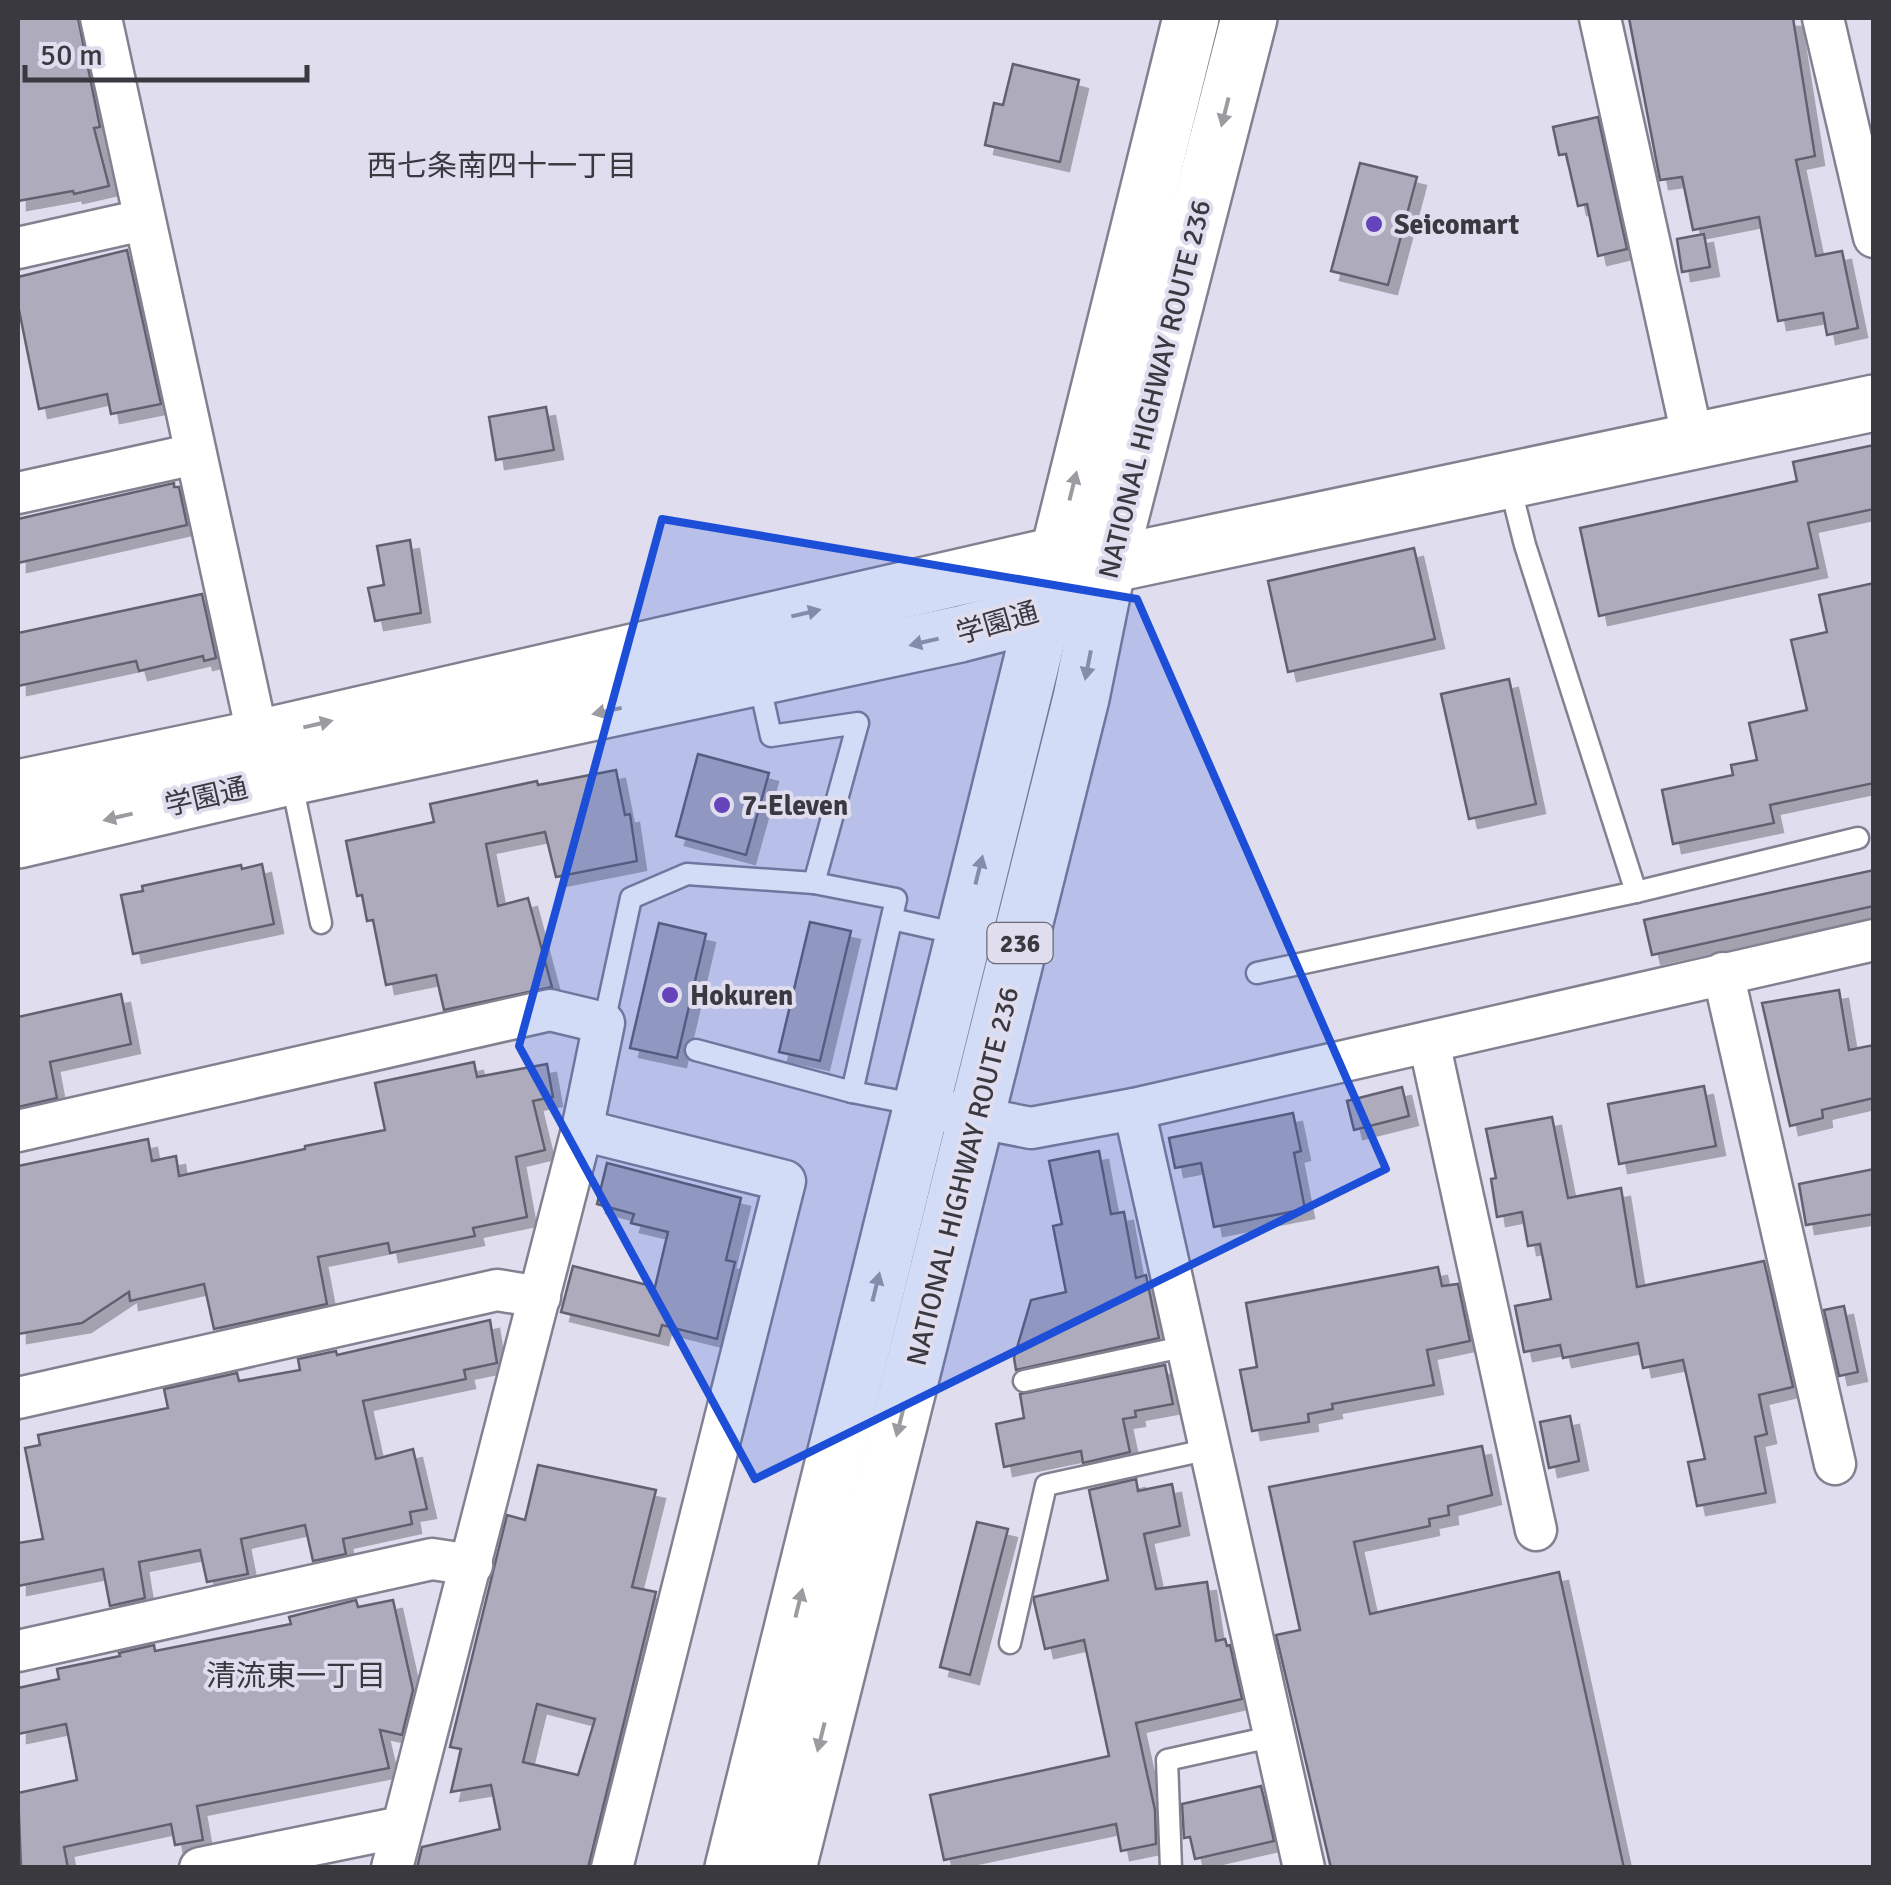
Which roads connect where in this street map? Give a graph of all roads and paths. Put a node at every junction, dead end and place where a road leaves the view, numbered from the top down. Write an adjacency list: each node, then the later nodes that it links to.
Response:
1 (101, 18): 7 (street)
2 (1190, 18): 14 (main road, NATIONAL HIGHWAY ROUTE 236 / 236, one-way to 2)
3 (1249, 18): 14 (main road, NATIONAL HIGHWAY ROUTE 236 / 236, one-way to 14)
4 (1600, 18): 10 (street)
5 (1823, 18): 6 (street)
6 (1871, 213)
7 (144, 220): 8 (street); 11 (street)
8 (18, 248)
9 (1874, 404): 10 (main road, 学園通)
10 (1693, 440): 12 (main road, 学園通)
11 (195, 454): 13 (street); 17 (street)
12 (1509, 480): 14 (main road, 学園通); 22 (lane)
13 (18, 493)
14 (1082, 560): 15 (main road, NATIONAL HIGHWAY ROUTE 236 / 236); 16 (main road, 学園通, one-way to 14); 35 (main road, NATIONAL HIGHWAY ROUTE 236 / 236, one-way to 35)
15 (1042, 613): 16 (main road, 学園通, one-way to 16); 25 (main road, NATIONAL HIGHWAY ROUTE 236 / 236, one-way to 15)
16 (752, 652): 17 (main road, 学園通); 21 (lane)
17 (270, 758): 18 (main road, 学園通); 20 (main road, 学園通, one-way to 20); 24 (lane)
18 (18, 788)
19 (1858, 838): 22 (lane)
20 (18, 840)
21 (814, 883): 23 (lane); 29 (lane)
22 (1636, 892): 28 (lane)
23 (892, 919): 25 (lane); 32 (lane)
24 (321, 923)
25 (963, 935): 33 (main road, NATIONAL HIGHWAY ROUTE 236 / 236)
26 (1874, 940): 27 (street)
27 (1723, 973): 30 (street); 43 (street)
28 (1256, 974)
29 (604, 1023): 36 (street); 37 (street)
30 (1429, 1042): 34 (street); 44 (street)
31 (696, 1050): 32 (lane)
32 (852, 1092): 33 (lane)
33 (921, 1105): 35 (street); 53 (main road, NATIONAL HIGHWAY ROUTE 236 / 236, one-way to 33)
34 (1134, 1109): 35 (street); 39 (street)
35 (976, 1119): 54 (main road, NATIONAL HIGHWAY ROUTE 236 / 236, one-way to 54)
36 (18, 1130)
37 (582, 1130): 38 (street); 52 (street)
38 (540, 1297): 41 (street); 45 (street)
39 (1187, 1346): 40 (lane); 42 (street)
40 (1024, 1381)
41 (18, 1398)
42 (1210, 1450): 46 (lane); 48 (street)
43 (1835, 1464)
44 (1536, 1530)
45 (472, 1565): 47 (street); 49 (street)
46 (1010, 1644)
47 (18, 1651)
48 (1274, 1736): 55 (lane); 56 (street)
49 (401, 1827): 50 (street); 51 (street)
50 (200, 1868)
51 (392, 1868)
52 (612, 1868)
53 (733, 1868)
54 (788, 1868)
55 (1171, 1868)
56 (1304, 1868)

